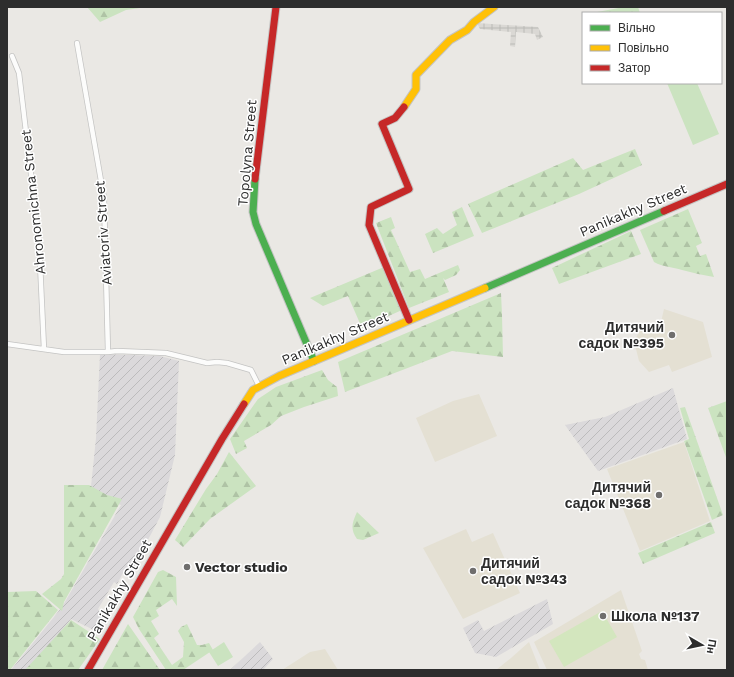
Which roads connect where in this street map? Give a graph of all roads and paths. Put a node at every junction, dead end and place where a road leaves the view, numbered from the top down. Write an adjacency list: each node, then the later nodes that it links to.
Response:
1 (276, 7): 10 (street, Topolyna Street)
2 (494, 7): 6 (street)
3 (77, 43): 9 (street, Aviatoriv Street)
4 (12, 56): 8 (street, Ahronomichna Street)
5 (727, 184): 6 (street, Panikakhy Street)
6 (409, 320): 10 (street, Panikakhy Street)
7 (7, 344): 8 (street)
8 (44, 349): 9 (street)
9 (108, 352): 11 (street)
10 (314, 361): 11 (street, Panikakhy Street)
11 (259, 386): 12 (street, Panikakhy Street)
12 (88, 670)

